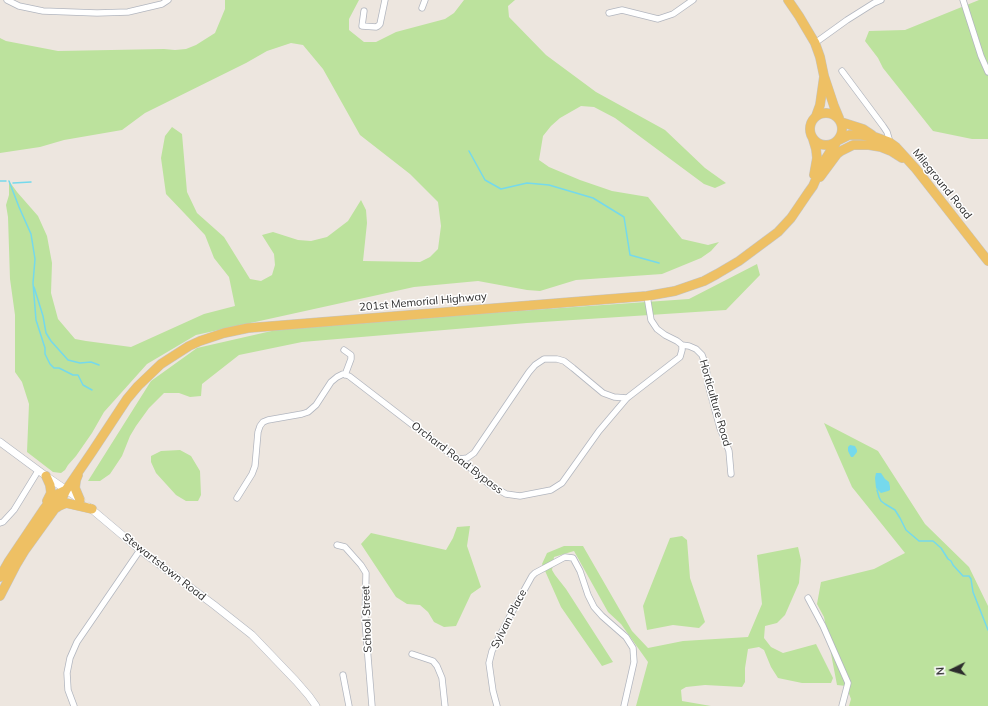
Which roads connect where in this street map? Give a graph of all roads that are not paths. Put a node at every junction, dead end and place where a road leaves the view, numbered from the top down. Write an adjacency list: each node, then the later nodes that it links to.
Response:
1 (7, 0): 2 (street)
2 (168, 0)
3 (385, 0): 10 (street)
4 (425, 0): 9 (street)
5 (693, 0): 11 (street)
6 (788, 0): 12 (main road)
7 (881, 0): 12 (street)
8 (963, 0): 14 (street)
9 (422, 8)
10 (364, 11)
11 (609, 13)
12 (815, 43): 15 (main road)
13 (842, 71): 21 (street, Mileground Road)
14 (988, 72)
15 (824, 76): 16 (main road); 17 (main road)
16 (816, 116): 17 (main road); 19 (main road)
17 (840, 120): 18 (main road, Mileground Road); 20 (main road)
18 (875, 137): 20 (main road, Mileground Road); 21 (main road, Mileground Road)
19 (813, 139): 20 (main road); 23 (main road, 201st Memorial Highway)
20 (838, 140): 23 (main road, 201st Memorial Highway)
21 (890, 142): 22 (main road, Mileground Road)
22 (916, 169): 23 (main road); 24 (main road, Mileground Road)
23 (813, 186): 25 (main road, 201st Memorial Highway)
24 (988, 261)
25 (647, 296): 26 (street); 32 (main road, 201st Memorial Highway)
26 (682, 345): 29 (street, Orchard Road Bypass); 34 (street, Horticulture Road)
27 (344, 350): 28 (street)
28 (345, 375): 31 (street, Orchard Road Bypass); 36 (street)
29 (627, 398): 31 (street, Orchard Road Bypass); 31 (street)
30 (1, 443): 33 (street, Stewartstown Road)
31 (460, 459)
32 (82, 466): 35 (main road, 201st Memorial Highway); 37 (main road)
33 (42, 474): 35 (street, Stewartstown Road); 39 (main road); 40 (street)
34 (731, 474)
35 (66, 490): 37 (street, Stewartstown Road); 39 (main road, 201st Memorial Highway)
36 (237, 498)
37 (80, 500): 38 (street, Stewartstown Road)
38 (92, 509): 39 (main road); 42 (street, Stewartstown Road)
39 (48, 511): 43 (main road, 201st Memorial Highway); 44 (main road, 201st Memorial Highway)
40 (0, 523)
41 (337, 545): 51 (street, School Street)
42 (140, 550): 48 (street); 49 (street, Stewartstown Road)
43 (0, 577)
44 (0, 596)
45 (808, 598): 55 (street)
46 (412, 654): 52 (street)
47 (342, 675): 50 (street)
48 (74, 706)
49 (316, 706)
50 (349, 706)
51 (372, 706)
52 (445, 706)
53 (497, 706): 54 (street, Sylvan Place)
54 (624, 706)
55 (842, 706)

